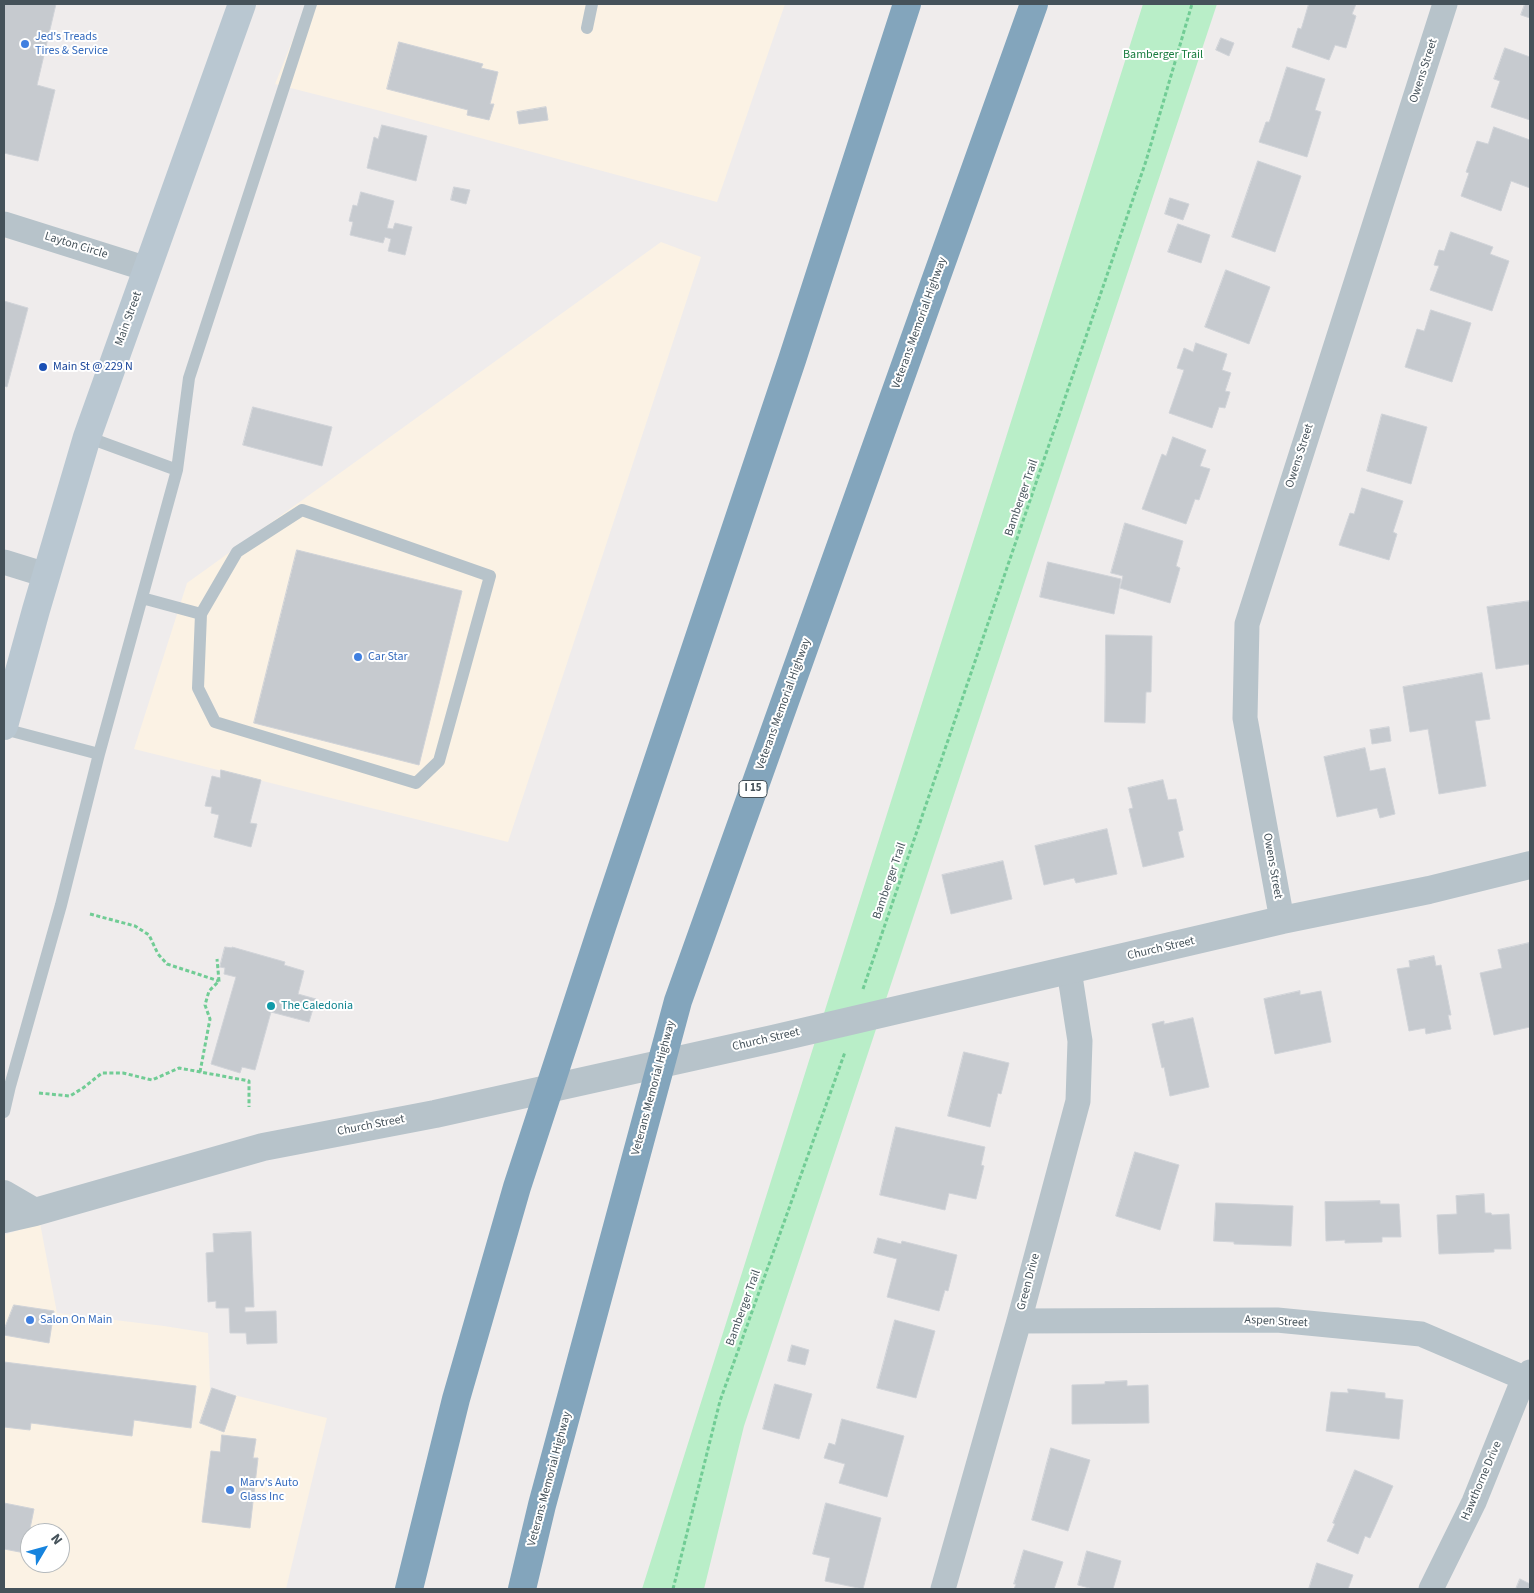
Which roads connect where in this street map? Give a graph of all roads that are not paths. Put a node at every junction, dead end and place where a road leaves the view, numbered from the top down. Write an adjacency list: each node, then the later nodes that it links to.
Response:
1 (242, 4): 9 (main road, Main Street)
2 (311, 4): 11 (lane)
3 (592, 4): 7 (lane)
4 (908, 4): 27 (highway)
5 (1034, 4): 28 (highway, Veterans Memorial Highway / I 15)
6 (1445, 4): 19 (street, Owens Street)
7 (587, 28)
8 (4, 224): 9 (street, Layton Circle)
9 (147, 269): 10 (main road, Main Street)
10 (87, 437): 11 (lane); 13 (main road, Main Street)
11 (177, 470): 14 (lane)
12 (4, 562): 13 (street)
13 (46, 574): 16 (main road, Main Street)
14 (142, 598): 15 (lane); 17 (lane)
15 (201, 614): 15 (lane)
16 (4, 727): 17 (lane)
17 (99, 754): 21 (lane)
18 (1530, 865): 19 (street, Church Street)
19 (1282, 920): 20 (street, Church Street)
20 (1069, 970): 23 (street, Church Street); 25 (street, Green Drive)
21 (4, 1112)
22 (4, 1194): 23 (street)
23 (35, 1212): 24 (street, Church Street)
24 (4, 1219)
25 (1019, 1321): 26 (street, Aspen Street); 29 (street, Green Drive)
26 (1527, 1375): 30 (street, Hawthorne Drive)
27 (409, 1589)
28 (522, 1589)
29 (943, 1589)
30 (1431, 1589)

